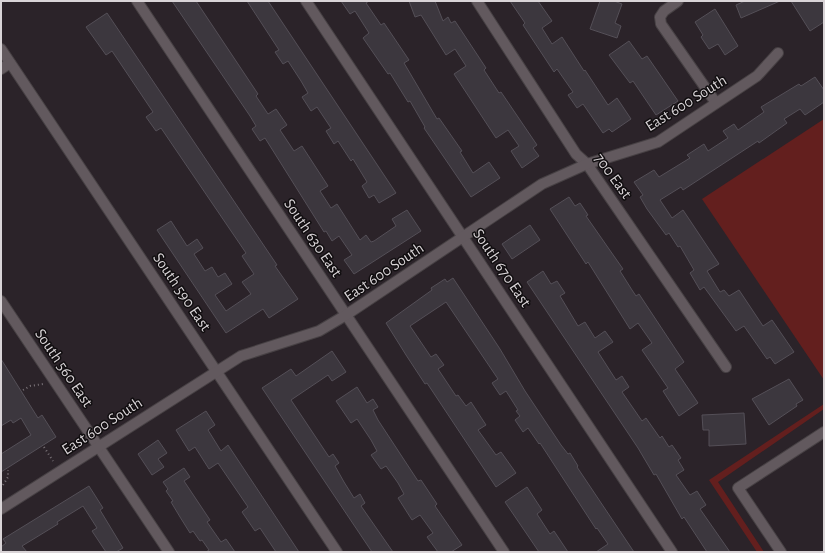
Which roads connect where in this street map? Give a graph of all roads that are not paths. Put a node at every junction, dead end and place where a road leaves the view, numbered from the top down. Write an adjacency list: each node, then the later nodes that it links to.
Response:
1 (137, 1): 13 (street, South 630 East)
2 (306, 1): 11 (street, South 670 East)
3 (477, 1): 10 (street, 700 East)
4 (678, 1): 9 (street)
5 (1, 49): 7 (street, South 590 East)
6 (778, 53): 9 (street, East 600 South)
7 (10, 63): 8 (street); 15 (street, South 590 East)
8 (1, 69)
9 (716, 103): 10 (street, East 600 South)
10 (587, 164): 11 (street, East 600 South); 14 (street, 700 East)
11 (463, 237): 13 (street, East 600 South); 22 (street, South 670 East)
12 (1, 301): 17 (street, South 560 East)
13 (346, 315): 15 (street, East 600 South); 21 (street, South 630 East)
14 (726, 368)
15 (216, 371): 17 (street, East 600 South); 20 (street, South 590 East)
16 (824, 432): 23 (street)
17 (98, 446): 18 (street, East 600 South); 19 (street, South 560 East)
18 (1, 509)
19 (169, 552)
20 (337, 552)
21 (504, 552)
22 (672, 552)
23 (781, 552)

